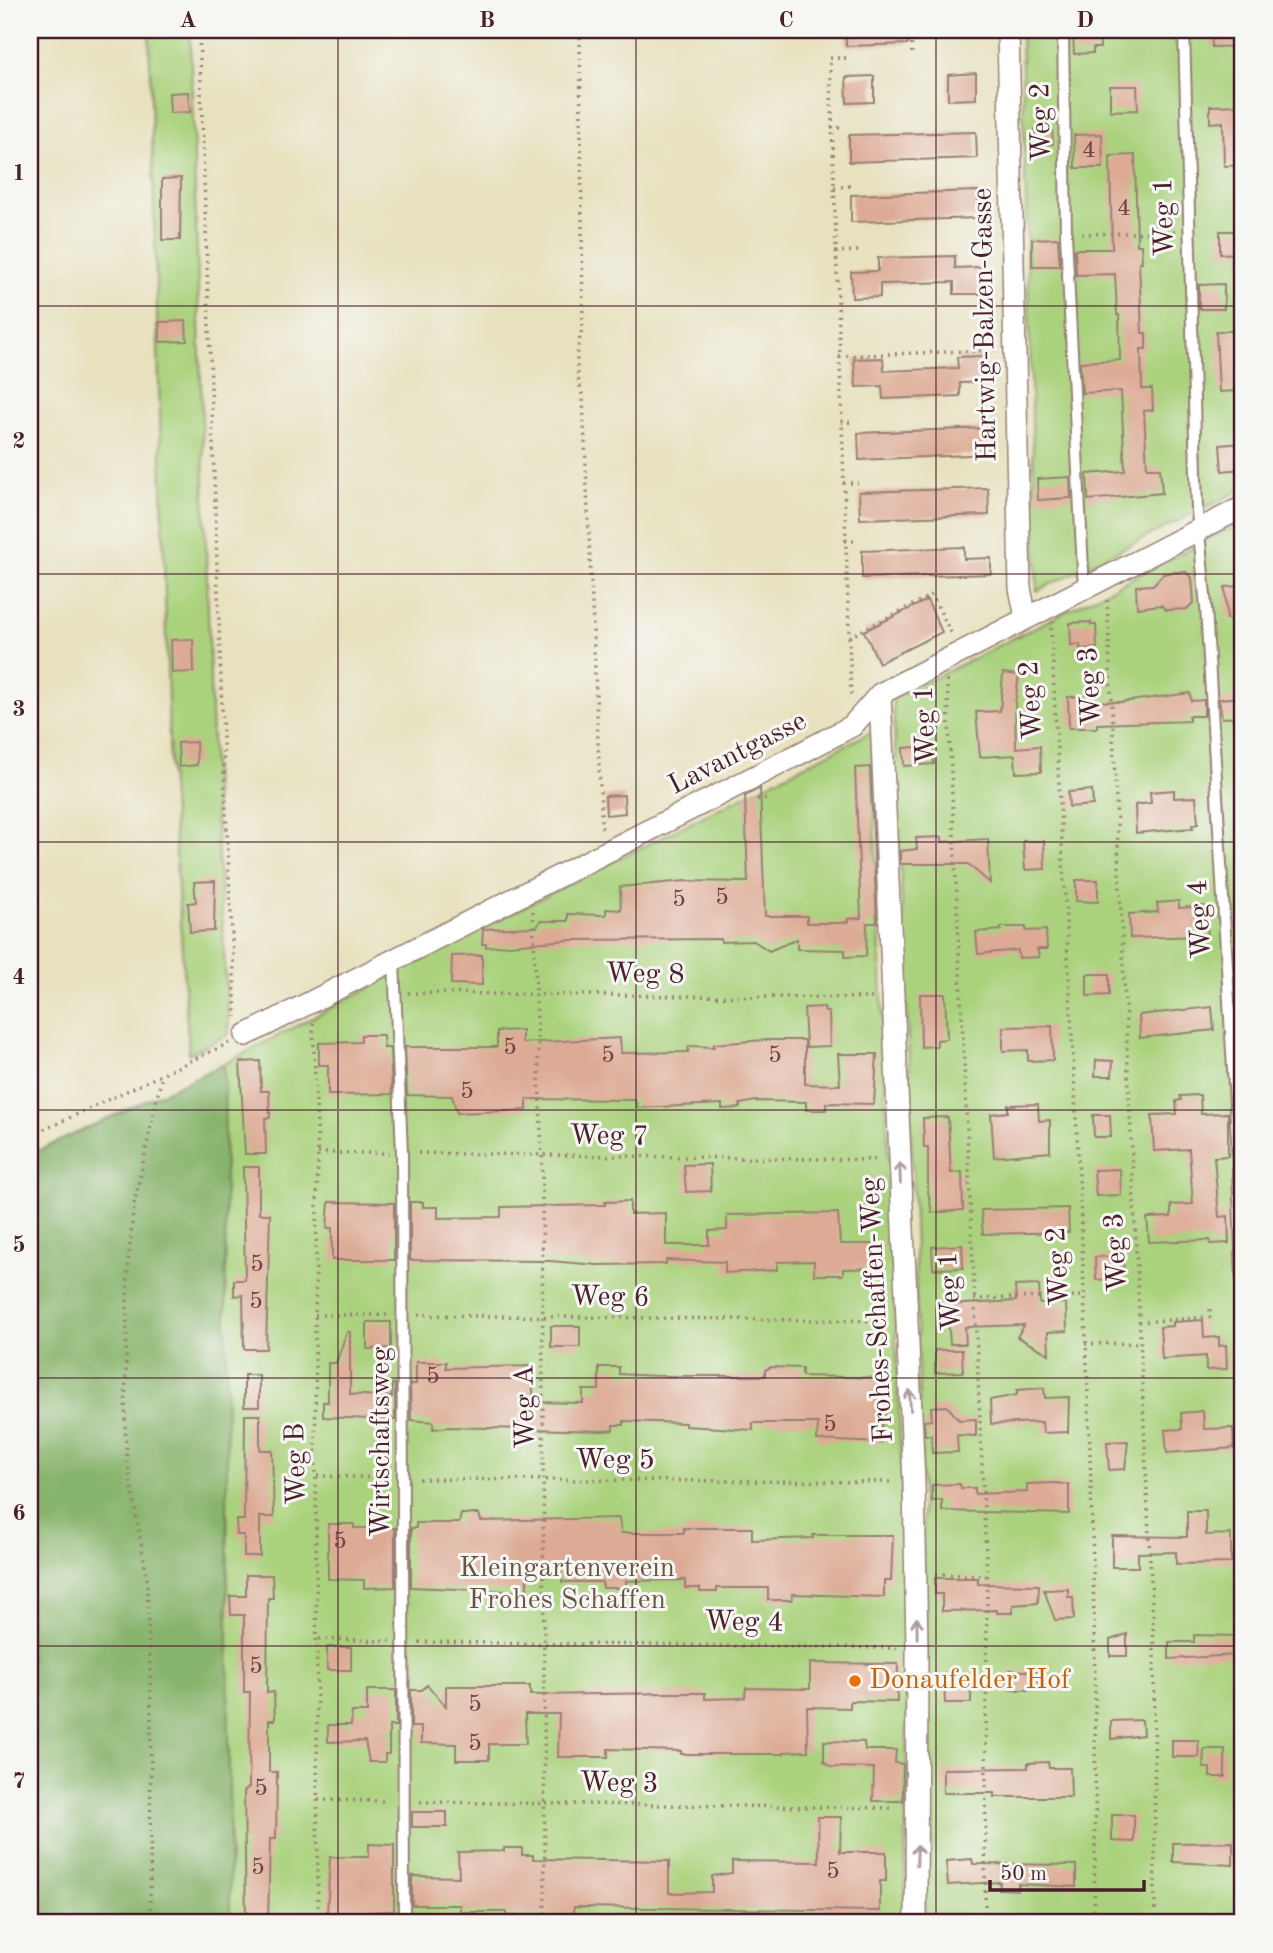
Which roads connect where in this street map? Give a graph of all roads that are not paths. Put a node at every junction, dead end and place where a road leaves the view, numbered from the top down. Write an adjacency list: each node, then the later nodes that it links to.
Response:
1 (1008, 30): 7 (street, Hartwig-Balzen-Gasse)
2 (1063, 30): 6 (lane, Weg 2)
3 (1184, 30): 5 (lane, Weg 1)
4 (1243, 507): 5 (street, Lavantgasse)
5 (1201, 528): 6 (street, Lavantgasse); 11 (lane, Weg 4)
6 (1084, 591): 7 (street, Lavantgasse)
7 (1026, 618): 8 (street, Lavantgasse)
8 (878, 697): 9 (street, Lavantgasse); 13 (street, Frohes-Schaffen-Weg, one-way to 8)
9 (394, 961): 10 (street, Lavantgasse); 12 (lane, Wirtschaftsweg)
10 (246, 1035)
11 (1243, 1307)
12 (404, 1923)
13 (916, 1923)

